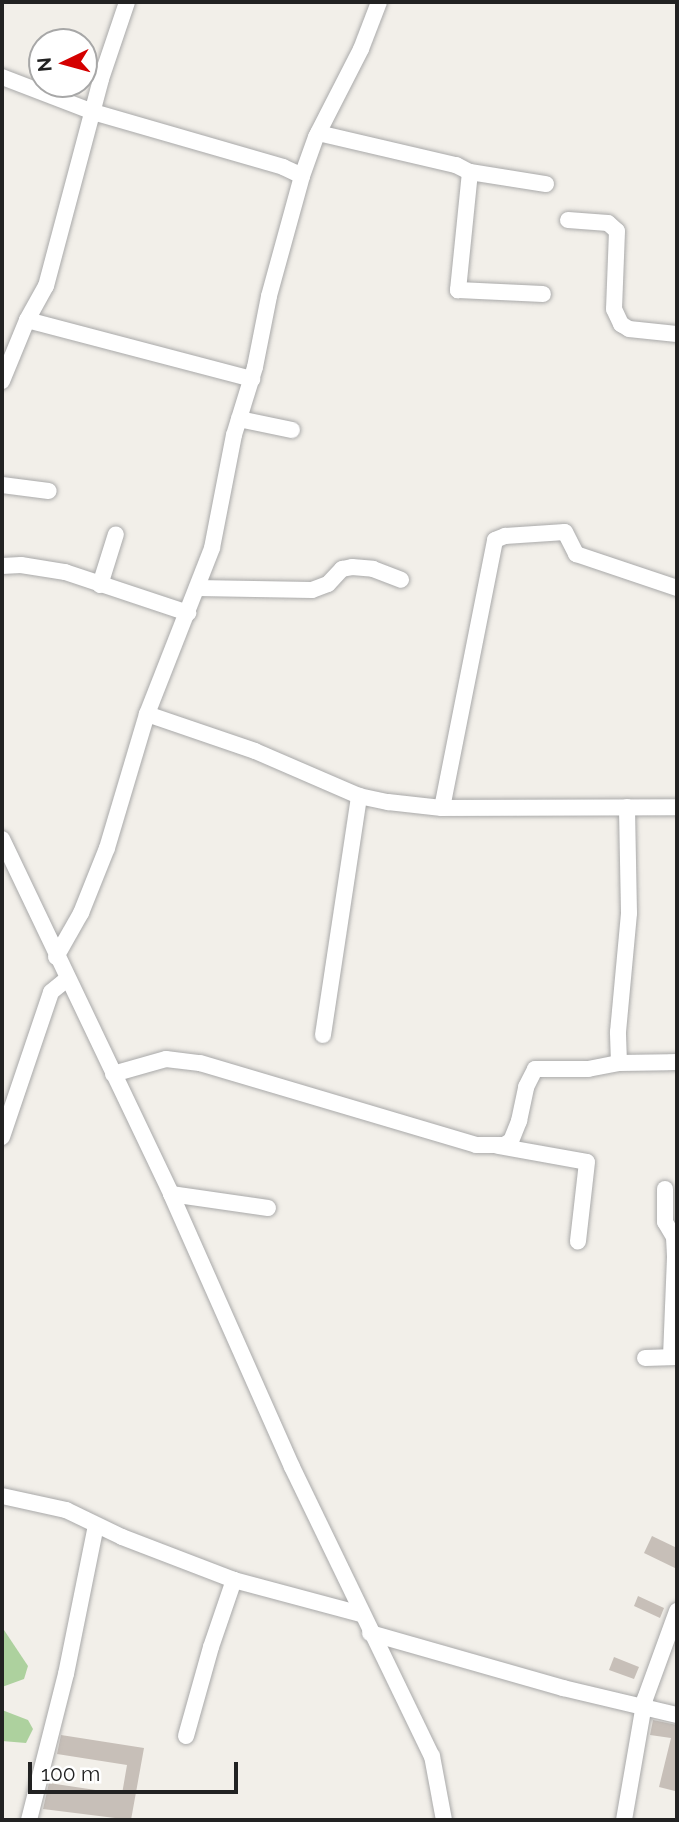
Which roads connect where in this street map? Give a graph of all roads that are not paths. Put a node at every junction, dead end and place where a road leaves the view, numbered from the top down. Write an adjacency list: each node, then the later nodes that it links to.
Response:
1 (127, 2): 4 (street)
2 (379, 2): 5 (street)
3 (2, 77): 4 (street)
4 (93, 112): 7 (street); 11 (street)
5 (318, 132): 6 (street); 7 (street)
6 (470, 172): 8 (street); 10 (street)
7 (302, 176): 13 (street)
8 (546, 184)
9 (568, 219): 12 (street)
10 (543, 294)
11 (27, 320): 13 (street); 14 (street)
12 (677, 334)
13 (252, 379): 15 (street)
14 (2, 381)
15 (239, 419): 16 (street); 23 (street)
16 (292, 430)
17 (2, 485): 18 (street)
18 (49, 491)
19 (116, 534): 22 (street)
20 (2, 566): 22 (street)
21 (401, 580): 23 (street)
22 (100, 584): 25 (street)
23 (197, 587): 25 (street)
24 (677, 588): 30 (street)
25 (188, 613): 26 (street)
26 (147, 714): 27 (street); 32 (street)
27 (359, 796): 30 (street); 34 (street)
28 (627, 807): 29 (street); 30 (street); 36 (street)
29 (677, 807)
30 (442, 808)
31 (2, 839): 32 (street)
32 (56, 957): 33 (street)
33 (67, 979): 37 (street); 38 (street)
34 (323, 1035)
35 (677, 1062): 36 (street)
36 (619, 1063): 39 (street)
37 (113, 1074): 39 (street); 41 (street)
38 (2, 1137)
39 (498, 1146): 43 (street)
40 (665, 1189): 44 (street)
41 (171, 1194): 42 (street); 50 (street)
42 (268, 1208)
43 (578, 1241)
44 (674, 1357): 45 (street)
45 (645, 1359)
46 (2, 1496): 47 (street)
47 (96, 1525): 48 (street); 56 (street)
48 (234, 1580): 50 (street); 54 (street)
49 (677, 1611): 52 (street)
50 (361, 1614): 51 (street)
51 (370, 1633): 52 (street); 55 (street)
52 (643, 1707): 53 (street); 57 (street)
53 (677, 1715)
54 (186, 1736)
55 (448, 1819)
56 (29, 1820)
57 (624, 1820)

